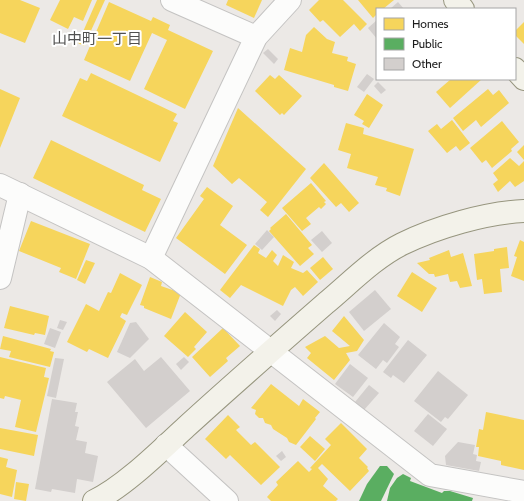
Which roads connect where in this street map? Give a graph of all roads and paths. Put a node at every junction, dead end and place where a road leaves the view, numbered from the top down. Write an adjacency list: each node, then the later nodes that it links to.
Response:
1 (172, 0): 5 (street)
2 (290, 0): 5 (street)
3 (455, 0): 4 (street)
4 (462, 8)
5 (256, 38): 11 (street)
6 (516, 70): 7 (street)
7 (524, 79)
8 (0, 185): 9 (street)
9 (20, 194): 11 (street); 12 (street)
10 (524, 211): 13 (street)
11 (151, 258): 13 (street)
12 (0, 278)
13 (271, 351): 14 (street); 15 (street)
14 (166, 445): 16 (street); 17 (street)
15 (524, 492)
16 (99, 500)
17 (227, 501)

